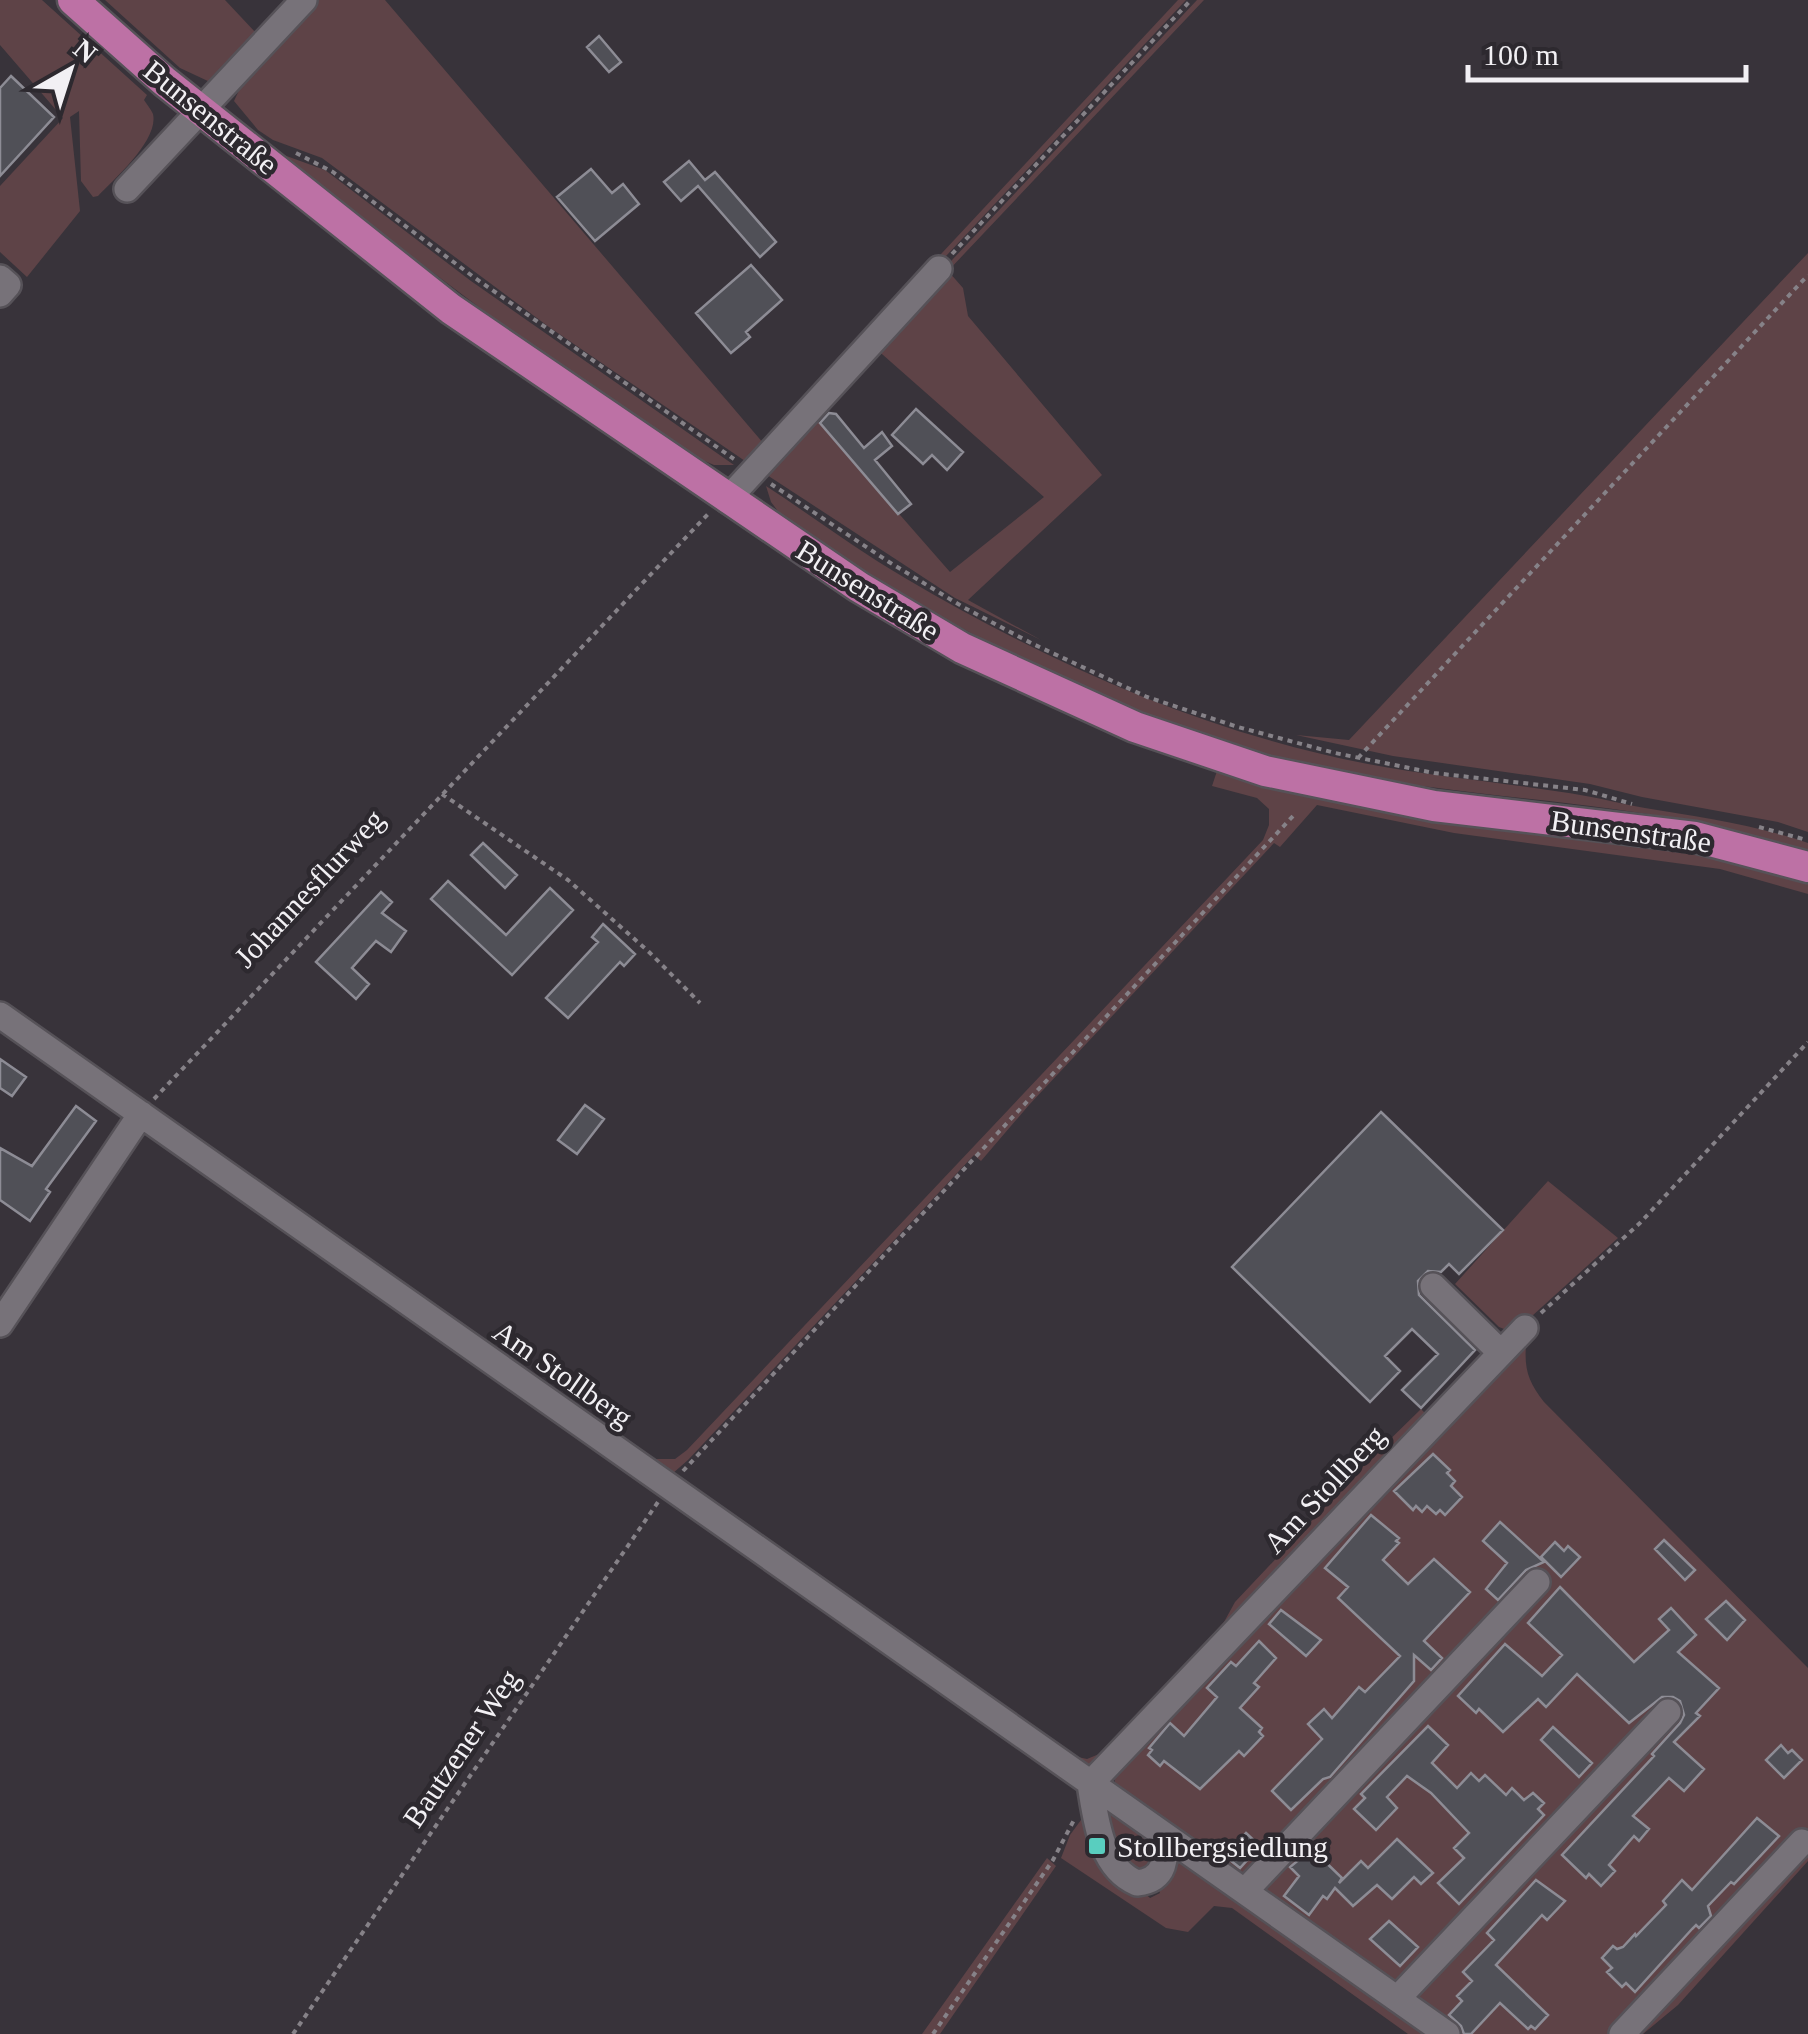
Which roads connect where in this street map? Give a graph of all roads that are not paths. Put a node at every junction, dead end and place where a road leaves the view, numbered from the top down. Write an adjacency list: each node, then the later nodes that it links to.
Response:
1 (73, 0): 3 (main road, Bunsenstraße)
2 (304, 0): 3 (street)
3 (200, 111): 4 (street); 8 (main road, Bunsenstraße)
4 (127, 189)
5 (938, 269): 8 (street)
6 (0, 278): 7 (street)
7 (0, 294)
8 (721, 504): 9 (main road, Bunsenstraße)
9 (1808, 867)
10 (0, 1015): 11 (street, Am Stollberg)
11 (141, 1114): 13 (street); 18 (street, Am Stollberg)
12 (1433, 1286): 15 (street)
13 (0, 1324)
14 (1525, 1328): 15 (street, Am Stollberg)
15 (1499, 1351): 18 (street, Am Stollberg)
16 (1538, 1582): 21 (street)
17 (1668, 1712): 22 (street)
18 (1092, 1793): 19 (street, Am Stollberg); 19 (street)
19 (1161, 1834): 21 (street, Am Stollberg)
20 (1802, 1842): 24 (street)
21 (1245, 1891): 22 (street, Am Stollberg)
22 (1397, 1999): 23 (street, Am Stollberg)
23 (1447, 2034)
24 (1622, 2034)

